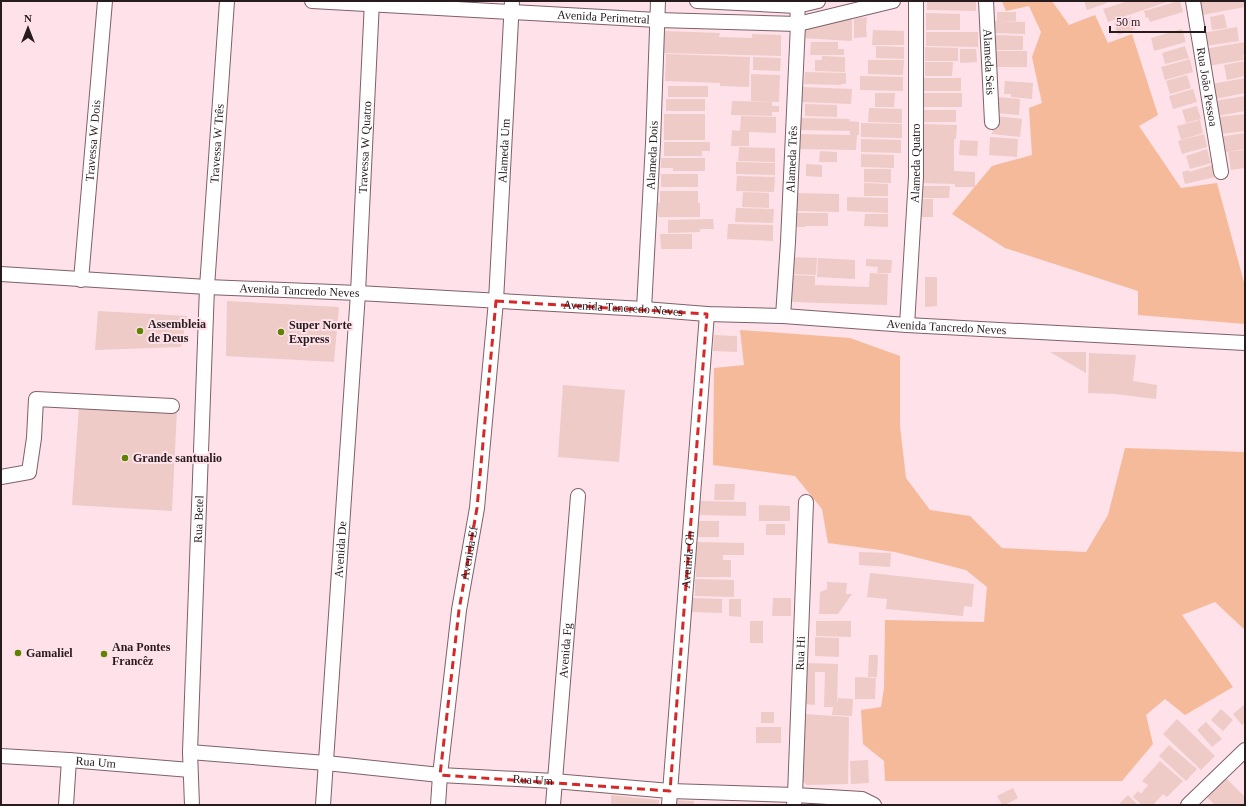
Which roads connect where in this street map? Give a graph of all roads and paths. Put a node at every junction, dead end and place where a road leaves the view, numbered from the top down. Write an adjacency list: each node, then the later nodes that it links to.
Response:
1 (105, 1): 19 (street, Travessa W Dois)
2 (228, 1): 20 (street, Travessa W Três)
3 (312, 1): 11 (street, Avenida Perimetral)
4 (658, 1): 14 (street, Alameda Dois)
5 (697, 1): 12 (street)
6 (818, 1): 12 (street)
7 (893, 1): 15 (street, Avenida Perimetral)
8 (916, 1): 26 (street, Alameda Quatro)
9 (986, 1): 16 (street, Alameda Seis)
10 (1193, 1): 17 (street, Rua João Pessoa)
11 (372, 2): 13 (street, Avenida Perimetral); 21 (street, Travessa W Quatro)
12 (797, 4): 15 (street, Alameda Três)
13 (512, 6): 14 (street, Avenida Perimetral); 22 (street, Alameda Um)
14 (657, 20): 15 (street, Avenida Perimetral); 23 (street, Alameda Dois)
15 (798, 24): 25 (street, Alameda Três)
16 (992, 122)
17 (1221, 172)
18 (1, 274): 19 (street, Avenida Tancredo Neves)
19 (81, 280): 20 (street, Avenida Tancredo Neves)
20 (207, 287): 21 (street, Avenida Tancredo Neves); 33 (street, Rua Betel)
21 (358, 293): 22 (street, Avenida Tancredo Neves); 36 (street, Avenida De)
22 (496, 301): 23 (street, Avenida Tancredo Neves); 38 (street, Avenida Ef)
23 (644, 309): 24 (street, Avenida Tancredo Neves)
24 (707, 314): 25 (street, Avenida Tancredo Neves); 40 (street, Avenida Gh)
25 (783, 316): 26 (street, Avenida Tancredo Neves)
26 (907, 325): 27 (street, Avenida Tancredo Neves)
27 (1245, 342)
28 (172, 406): 29 (street)
29 (1, 477)
30 (578, 496): 39 (street, Avenida Fg)
31 (806, 502): 41 (street, Rua Hi)
32 (1245, 750): 48 (street)
33 (190, 752): 36 (street, Rua Um); 37 (street, Rua Betel)
34 (1, 756): 35 (street, Rua Um)
35 (69, 760): 37 (street, Rua Um); 42 (street)
36 (326, 763): 38 (street, Rua Um); 44 (street, Avenida De)
37 (190, 770): 43 (street, Rua Betel)
38 (440, 775): 39 (street, Rua Um); 45 (street, Avenida Ef)
39 (554, 781): 40 (street, Rua Um); 46 (street, Avenida Fg)
40 (669, 798): 41 (street, Rua Um)
41 (795, 800): 47 (street, Rua Um)
42 (66, 805)
43 (192, 805)
44 (323, 805)
45 (438, 805)
46 (553, 805)
47 (874, 805)
48 (1188, 805)

